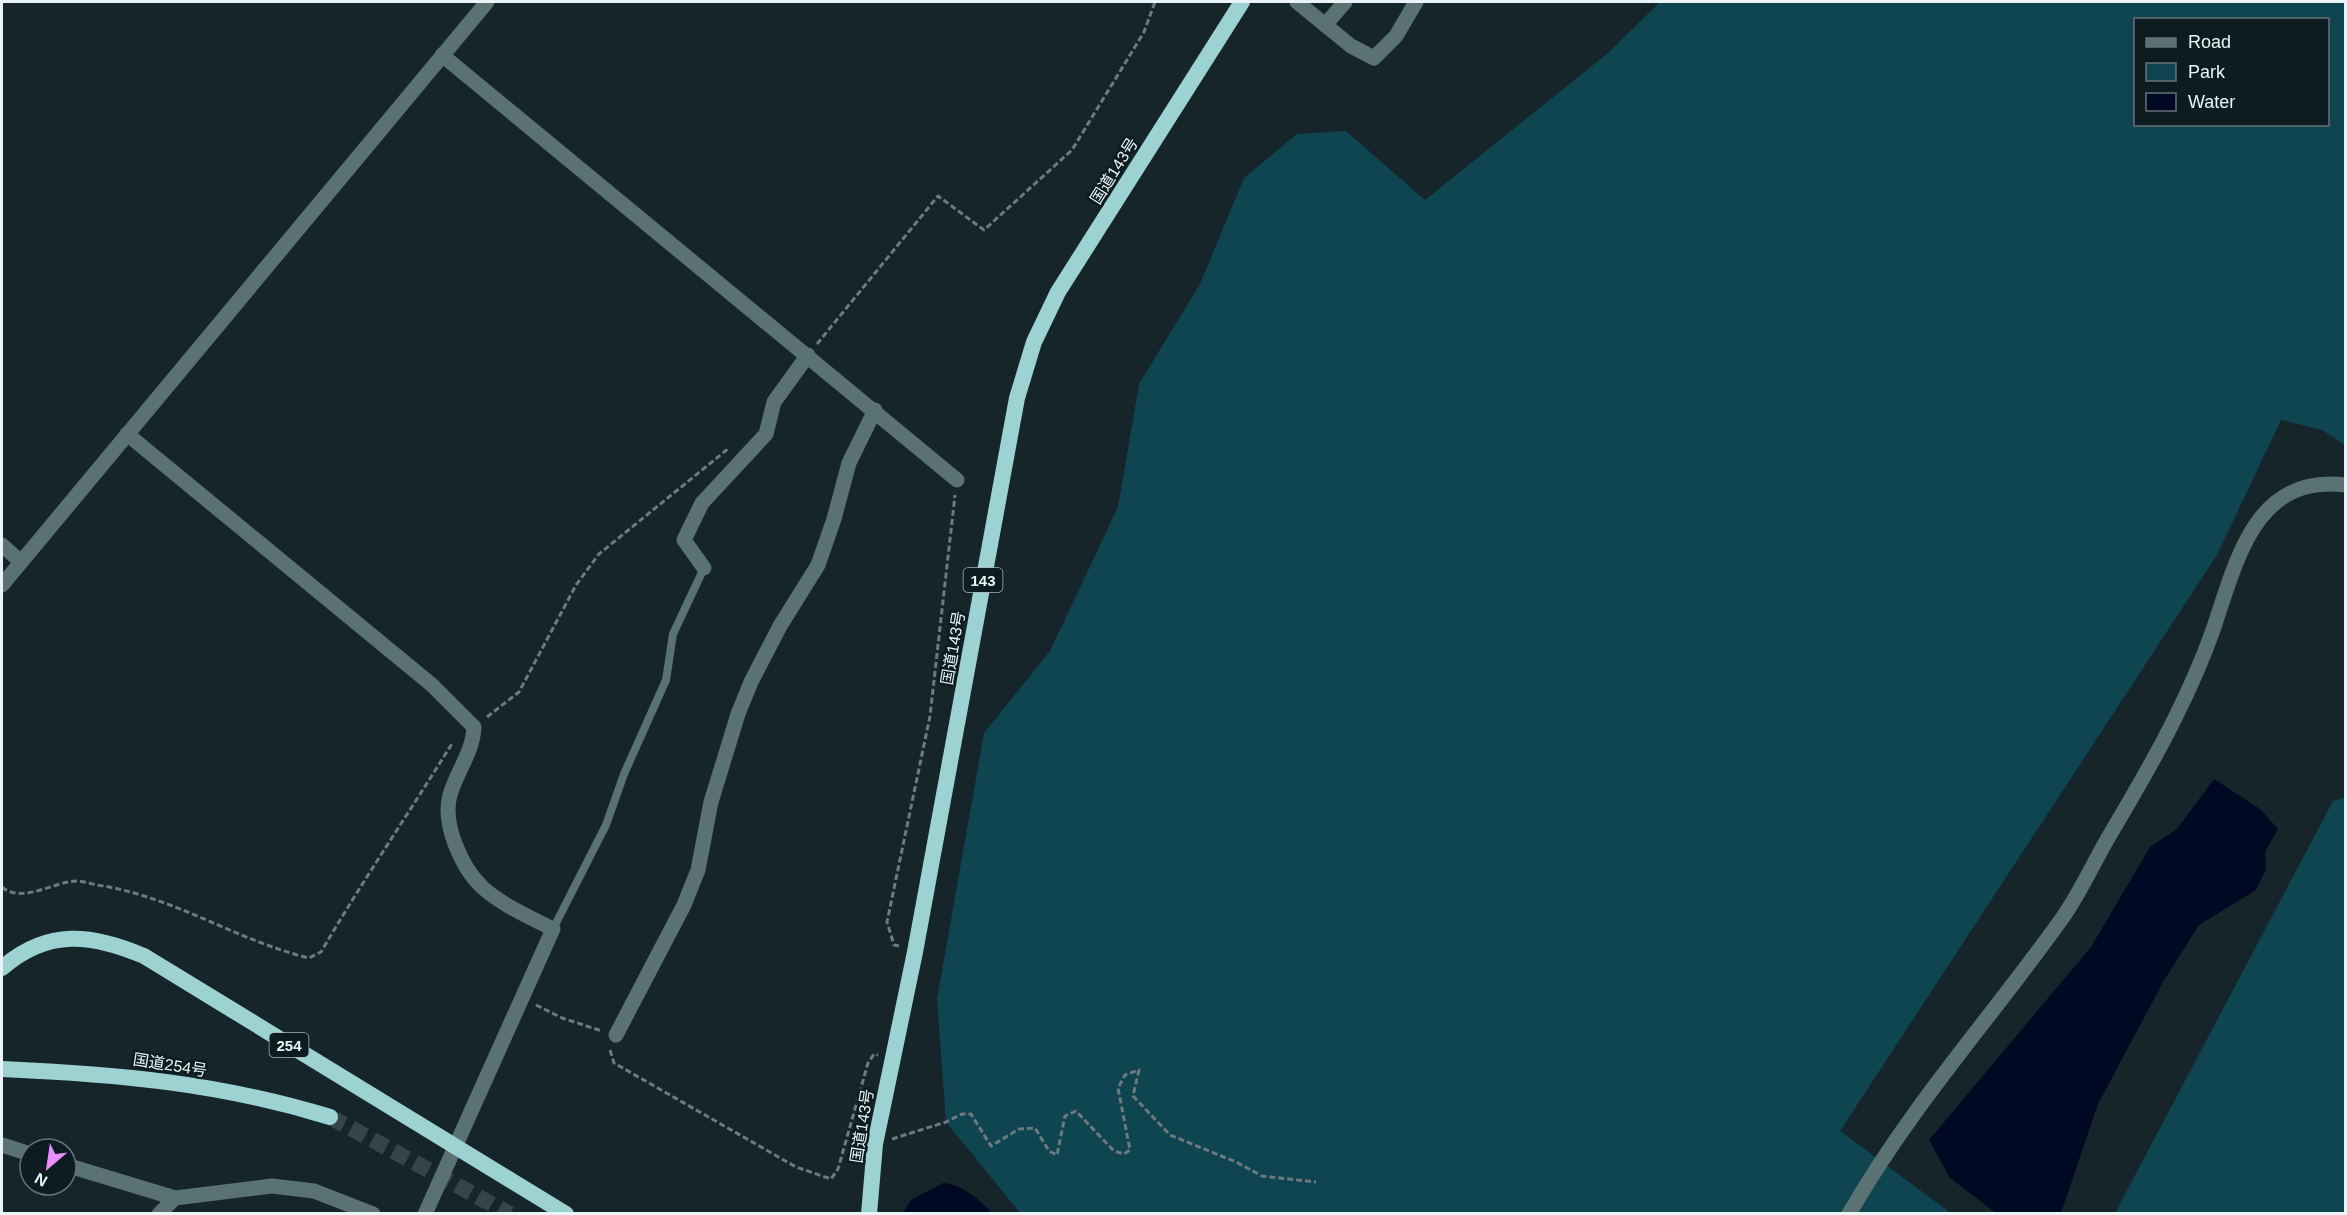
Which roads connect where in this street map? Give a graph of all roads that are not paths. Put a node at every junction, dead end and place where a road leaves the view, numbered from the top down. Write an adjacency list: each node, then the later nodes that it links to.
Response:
1 (487, 2): 7 (street)
2 (1242, 2): 31 (highway, 国道143号 / 143)
3 (1297, 2): 6 (street)
4 (1345, 2): 6 (street)
5 (1416, 2): 6 (street)
6 (1325, 25)
7 (442, 55): 8 (street); 10 (street)
8 (808, 355): 9 (street); 15 (street)
9 (875, 410): 11 (street); 19 (street)
10 (127, 434): 14 (street); 17 (street)
11 (957, 480)
12 (2346, 485): 32 (street)
13 (2, 545): 14 (street)
14 (21, 562): 16 (street)
15 (704, 568): 17 (lane)
16 (2, 585)
17 (553, 929): 23 (street)
18 (2, 968): 23 (highway, 254)
19 (616, 1035)
20 (2, 1069): 21 (highway, 国道254号)
21 (330, 1117)
22 (2, 1145): 24 (street)
23 (455, 1148): 29 (street); 30 (highway, 254)
24 (18, 1150)
25 (78, 1169): 26 (street)
26 (175, 1198): 27 (street); 28 (street)
27 (366, 1212)
28 (159, 1214)
29 (425, 1214)
30 (566, 1214)
31 (869, 1214)
32 (1849, 1214)

